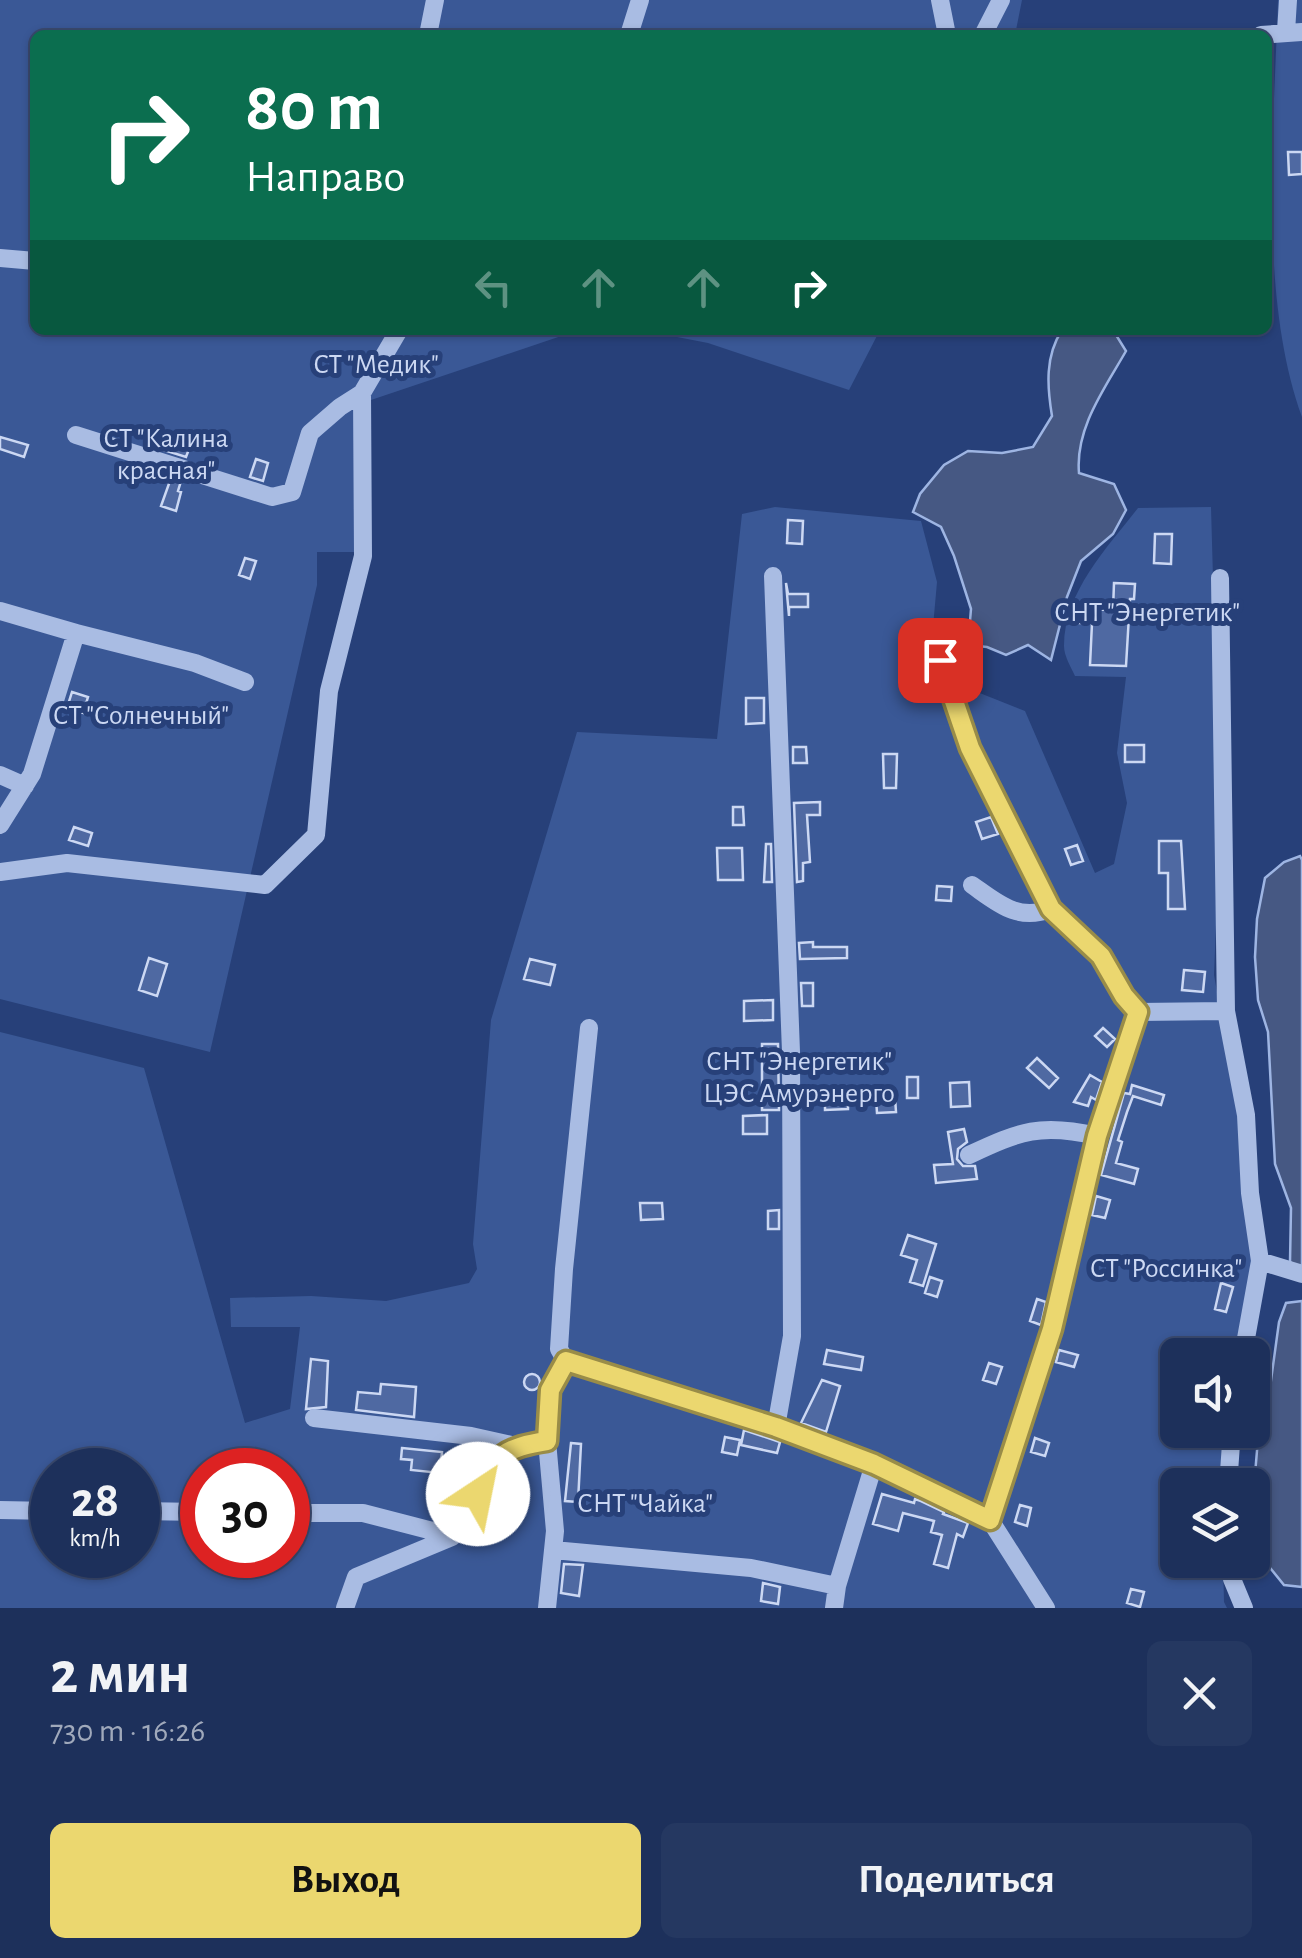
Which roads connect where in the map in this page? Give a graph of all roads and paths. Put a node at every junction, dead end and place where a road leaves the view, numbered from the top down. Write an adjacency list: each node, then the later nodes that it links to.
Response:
1 (434, 0): 6 (street)
2 (640, 0): 7 (street)
3 (940, 0): 8 (street)
4 (1001, 0): 9 (street)
5 (1288, 0): 10 (street)
6 (429, 30)
7 (631, 30)
8 (946, 30)
9 (986, 30)
10 (1294, 32)
11 (0, 258): 12 (street)
12 (30, 261)
13 (396, 335): 14 (street)
14 (362, 393): 15 (street); 25 (street)
15 (76, 435)
16 (773, 576): 38 (street)
17 (1220, 578): 28 (street)
18 (0, 612): 19 (street)
19 (76, 633): 21 (street); 23 (street)
20 (940, 660): 27 (street)
21 (245, 682)
22 (0, 775): 23 (street)
23 (25, 786): 24 (street)
24 (0, 825)
25 (0, 872)
26 (972, 885): 27 (street)
27 (1051, 909): 29 (street)
28 (1226, 1011): 29 (street); 33 (street)
29 (1138, 1012): 31 (street)
30 (590, 1028): 36 (street)
31 (1097, 1136): 32 (street); 45 (street)
32 (970, 1155)
33 (1260, 1261): 34 (street); 35 (street)
34 (1302, 1274)
35 (1245, 1338)
36 (566, 1361): 38 (street); 39 (street)
37 (314, 1418): 40 (street)
38 (776, 1427): 41 (street)
39 (547, 1441): 40 (street); 47 (street)
40 (516, 1446): 46 (street)
41 (874, 1464): 45 (street); 49 (street)
42 (0, 1510): 43 (street)
43 (30, 1510)
44 (310, 1513): 46 (street)
45 (990, 1520): 53 (street)
46 (452, 1536): 50 (street)
47 (553, 1550): 49 (street); 51 (street)
48 (1232, 1578): 54 (street)
49 (837, 1586): 52 (street)
50 (345, 1608)
51 (547, 1608)
52 (834, 1608)
53 (1046, 1608)
54 (1244, 1608)

